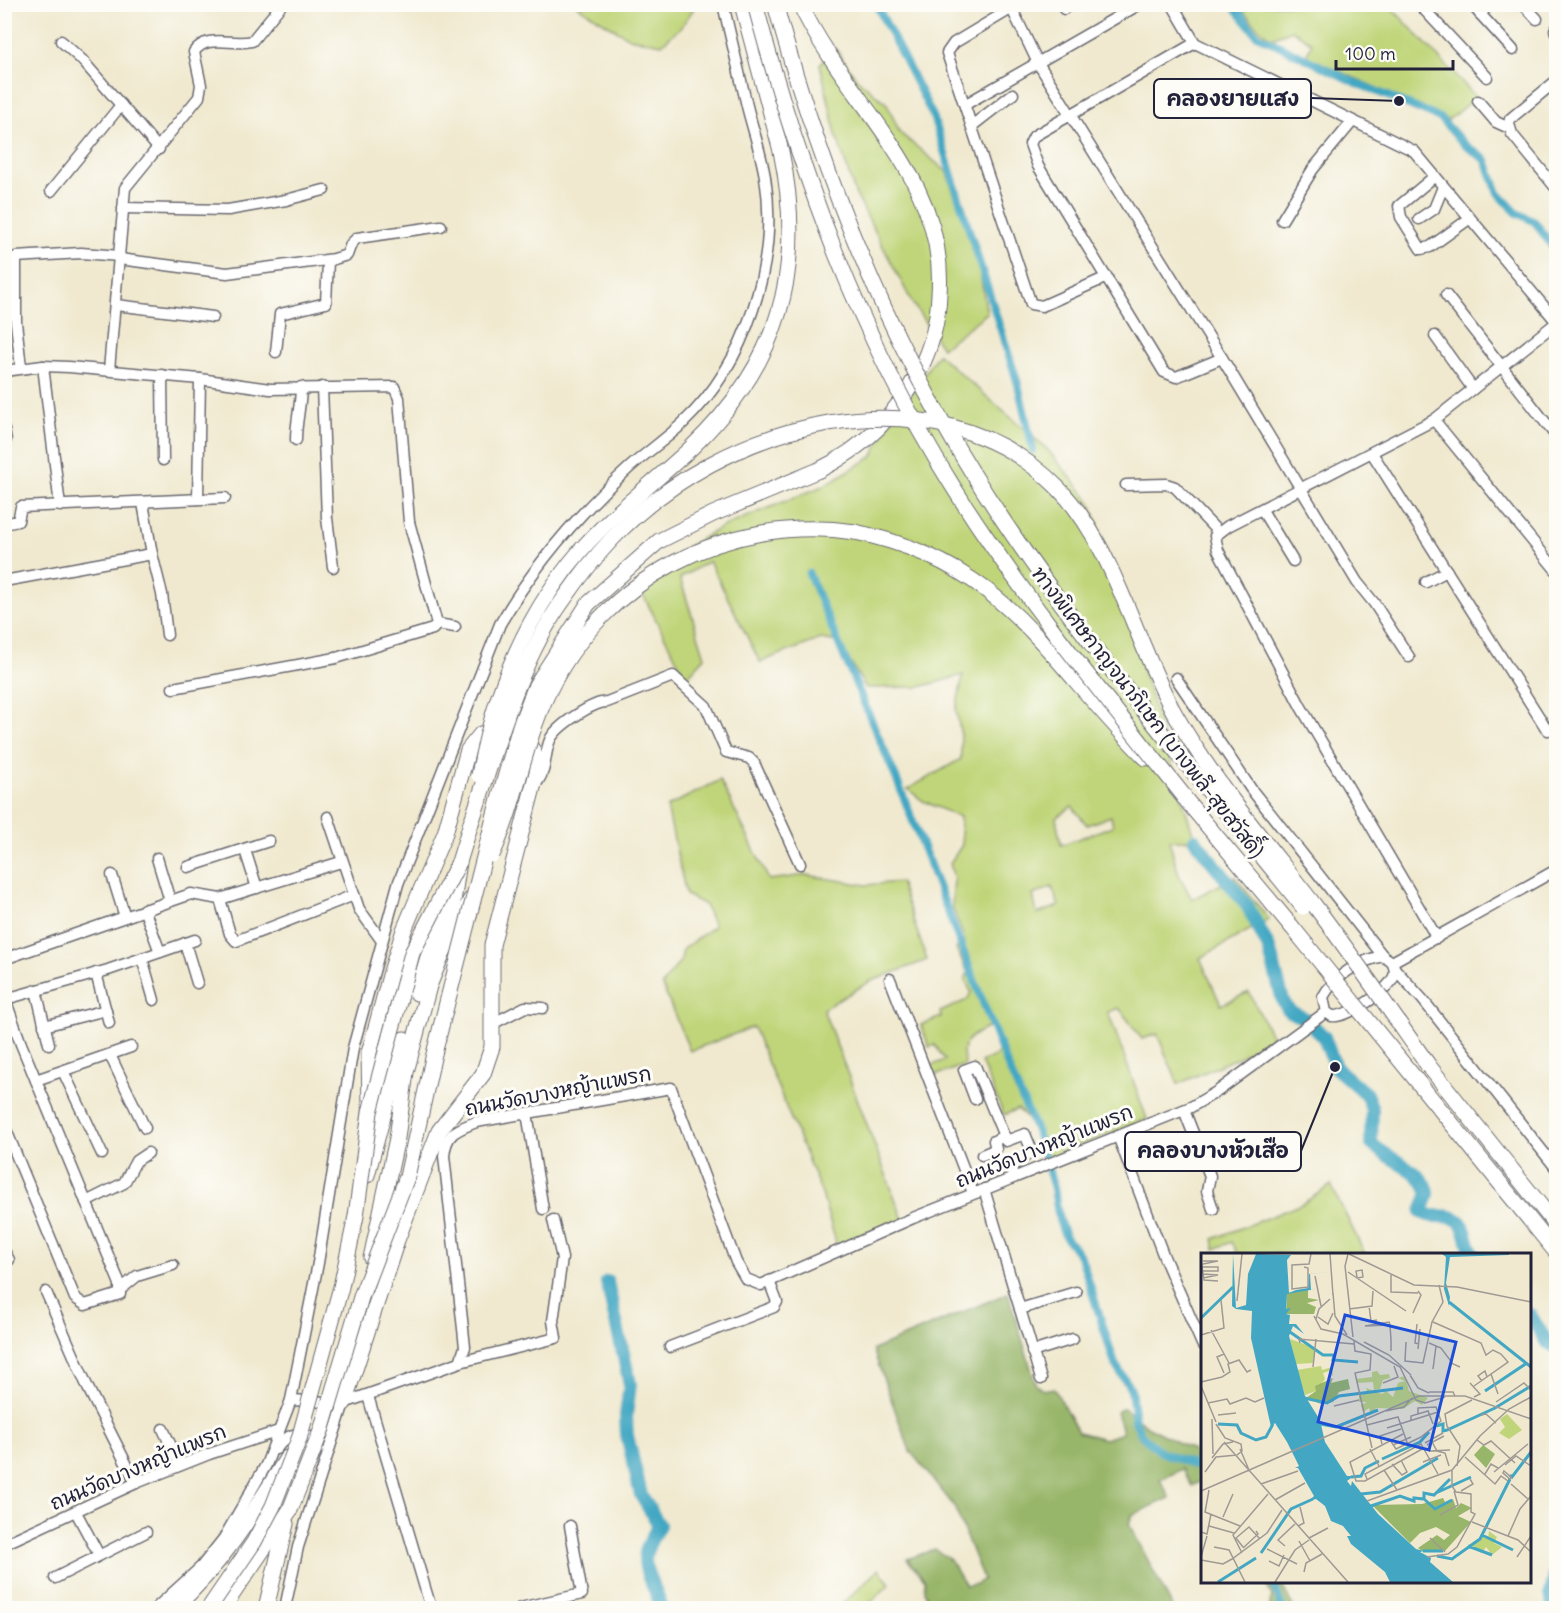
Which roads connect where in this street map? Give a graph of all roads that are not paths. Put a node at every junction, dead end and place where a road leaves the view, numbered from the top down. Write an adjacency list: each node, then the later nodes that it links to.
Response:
1 (282, 4): 30 (street)
2 (723, 4): 110 (street)
3 (742, 4): 92 (highway, bridge)
4 (755, 4): 90 (highway, ทางพิเศษกาญจนาภิเษก (บางพลี-สุขสวัสดิ์), bridge)
5 (775, 4): 130 (highway, ทางพิเศษกาญจนาภิเษก (บางพลี-สุขสวัสดิ์), bridge)
6 (800, 4): 102 (highway, bridge)
7 (1140, 4): 19 (street)
8 (1172, 4): 17 (street)
9 (1471, 4): 14 (street)
10 (1490, 4): 14 (street)
11 (1523, 4): 15 (street)
12 (1422, 5): 20 (street)
13 (1016, 7): 19 (street); 24 (street)
14 (1480, 14): 18 (street)
15 (1537, 19)
16 (61, 40): 25 (street)
17 (1195, 43): 26 (street); 27 (street)
18 (1513, 50)
19 (1038, 63): 24 (street); 26 (street)
20 (1487, 77)
21 (1557, 81): 29 (street)
22 (1013, 94): 28 (street)
23 (1478, 101): 29 (street)
24 (966, 104): 28 (street)
25 (121, 105): 30 (street); 35 (street)
26 (1073, 115): 43 (street); 50 (street)
27 (1352, 122): 31 (street); 39 (street)
28 (973, 125): 43 (street)
29 (1509, 128): 33 (street)
30 (159, 149): 36 (street)
31 (1434, 176): 32 (street); 38 (street)
32 (1443, 187): 37 (street); 38 (street)
33 (1557, 189)
34 (324, 190): 36 (street)
35 (51, 191)
36 (123, 208): 41 (street)
37 (1419, 219)
38 (1469, 219): 47 (street)
39 (1282, 220)
40 (441, 226): 42 (street)
41 (119, 258): 42 (street); 45 (street); 53 (street)
42 (328, 261): 49 (street)
43 (1107, 277): 50 (street)
44 (1446, 295): 52 (street)
45 (116, 305): 46 (street); 55 (street)
46 (213, 317)
47 (1557, 322): 52 (street)
48 (1435, 336): 60 (street)
49 (276, 352)
50 (1222, 358): 67 (street)
51 (43, 366): 53 (street); 55 (street); 71 (street)
52 (1502, 368): 60 (street); 62 (street)
53 (21, 369): 54 (street)
54 (4, 370)
55 (109, 370): 56 (street)
56 (162, 375): 57 (street); 65 (street)
57 (200, 379): 58 (street); 69 (street)
58 (301, 387): 59 (street); 63 (street)
59 (322, 387): 77 (street); 82 (street)
60 (1473, 389): 61 (street)
61 (1434, 420): 64 (street); 78 (street)
62 (1557, 436)
63 (296, 440)
64 (1372, 453): 67 (street); 79 (street)
65 (163, 460)
66 (1125, 485): 74 (street)
67 (1300, 491): 72 (street); 85 (street)
68 (225, 498): 69 (street)
69 (198, 499): 70 (street)
70 (143, 503): 71 (street); 75 (street)
71 (60, 506): 73 (street)
72 (1262, 510): 74 (street); 76 (street)
73 (4, 524)
74 (1218, 532): 109 (street)
75 (152, 554): 80 (street); 84 (street)
76 (1293, 561)
77 (333, 567)
78 (1556, 570)
79 (1447, 571): 81 (street); 88 (street)
80 (4, 581)
81 (1426, 582)
82 (437, 624): 83 (street); 87 (street)
83 (455, 627)
84 (167, 635)
85 (1409, 657)
86 (1176, 678): 114 (street)
87 (173, 688)
88 (1557, 726)
89 (532, 790): 98 (street); 125 (highway); 135 (highway, bridge)
90 (1184, 796): 102 (highway, bridge); 153 (highway, ทางพิเศษกาญจนาภิเษก (บางพลี-สุขสวัสดิ์), bridge)
91 (328, 817): 96 (street)
92 (471, 823): 97 (highway); 130 (highway, bridge)
93 (269, 841): 94 (street)
94 (245, 850): 99 (street); 103 (street)
95 (157, 858): 106 (street)
96 (341, 862): 103 (street); 104 (street)
97 (459, 862): 135 (highway, bridge); 150 (highway, bridge)
98 (800, 864)
99 (188, 867)
100 (1557, 870): 109 (street)
101 (112, 874): 108 (street)
102 (479, 883): 159 (highway, bridge); 159 (highway, bridge)
103 (257, 888): 105 (street)
104 (354, 895): 105 (street); 110 (street)
105 (220, 899): 106 (street)
106 (170, 900): 107 (street)
107 (144, 909): 108 (street); 111 (street)
108 (125, 916): 113 (street)
109 (1437, 938): 114 (street)
110 (382, 941): 168 (street)
111 (160, 952): 112 (street); 117 (street)
112 (142, 958): 115 (street); 120 (street)
113 (4, 959)
114 (1390, 962): 123 (street); 123 (street); 144 (street)
115 (96, 973): 118 (street); 122 (street)
116 (890, 979): 146 (street)
117 (197, 983)
118 (36, 990): 119 (street); 126 (street)
119 (9, 996): 132 (street)
120 (154, 1000)
121 (543, 1008): 125 (street)
122 (106, 1010): 124 (street); 126 (street)
123 (1326, 1012): 134 (street, ถนนวัดบางหญ้าแพรก)
124 (109, 1023)
125 (492, 1024): 169 (highway)
126 (44, 1026): 127 (street)
127 (49, 1044)
128 (132, 1047): 129 (street)
129 (110, 1055): 131 (street); 138 (street)
130 (1429, 1066): 152 (highway, ทางพิเศษกาญจนาภิเษก (บางพลี-สุขสวัสดิ์), bridge)
131 (63, 1071): 132 (street); 142 (street)
132 (36, 1080): 147 (street)
133 (975, 1099): 139 (street)
134 (1184, 1110): 140 (street, ถนนวัดบางหญ้าแพรก); 149 (street)
135 (370, 1112): 150 (highway, bridge)
136 (527, 1113): 148 (street); 155 (street, ถนนวัดบางหญ้าแพรก); 165 (street, ถนนวัดบางหญ้าแพรก)
137 (4, 1125): 156 (street)
138 (146, 1128)
139 (1004, 1136): 143 (street); 145 (street)
140 (1118, 1136): 145 (street, ถนนวัดบางหญ้าแพรก); 162 (street)
141 (148, 1153): 147 (street)
142 (102, 1154)
143 (982, 1155)
144 (1557, 1168)
145 (1013, 1177): 146 (street, ถนนวัดบางหญ้าแพรก)
146 (979, 1191): 155 (street, ถนนวัดบางหญ้าแพรก); 160 (street)
147 (86, 1202): 156 (street)
148 (543, 1209)
149 (1213, 1209)
150 (356, 1216): 172 (highway, bridge)
151 (553, 1220): 165 (street)
152 (1557, 1225)
153 (1557, 1252)
154 (173, 1265): 156 (street)
155 (769, 1281): 163 (street)
156 (121, 1289)
157 (46, 1292): 176 (street)
158 (1076, 1292): 160 (street)
159 (362, 1294): 177 (highway, bridge)
160 (1020, 1309): 164 (street)
161 (1073, 1339): 164 (street)
162 (1201, 1340)
163 (670, 1347)
164 (1032, 1352): 166 (street)
165 (460, 1362): 167 (street)
166 (1041, 1379)
167 (368, 1396): 169 (street); 191 (street)
168 (291, 1400): 169 (street); 171 (street)
169 (344, 1403): 175 (street)
170 (163, 1429): 173 (street)
171 (279, 1431): 173 (street, ถนนวัดบางหญ้าแพรก); 174 (street)
172 (299, 1439): 186 (highway, bridge); 187 (highway, bridge)
173 (180, 1465): 176 (street, ถนนวัดบางหญ้าแพรก)
174 (266, 1465): 175 (street); 185 (street)
175 (322, 1470): 190 (street)
176 (136, 1483): 178 (street, ถนนวัดบางหญ้าแพรก)
177 (290, 1510): 188 (highway); 189 (highway)
178 (76, 1512): 181 (street, ถนนวัดบางหญ้าแพรก); 182 (street)
179 (570, 1526): 184 (street)
180 (146, 1532): 182 (street)
181 (4, 1544)
182 (99, 1555): 183 (street)
183 (56, 1578)
184 (571, 1603): 192 (street)
185 (156, 1608)
186 (174, 1608)
187 (208, 1608)
188 (223, 1608)
189 (266, 1608)
190 (285, 1608)
191 (431, 1608)
192 (523, 1608)

